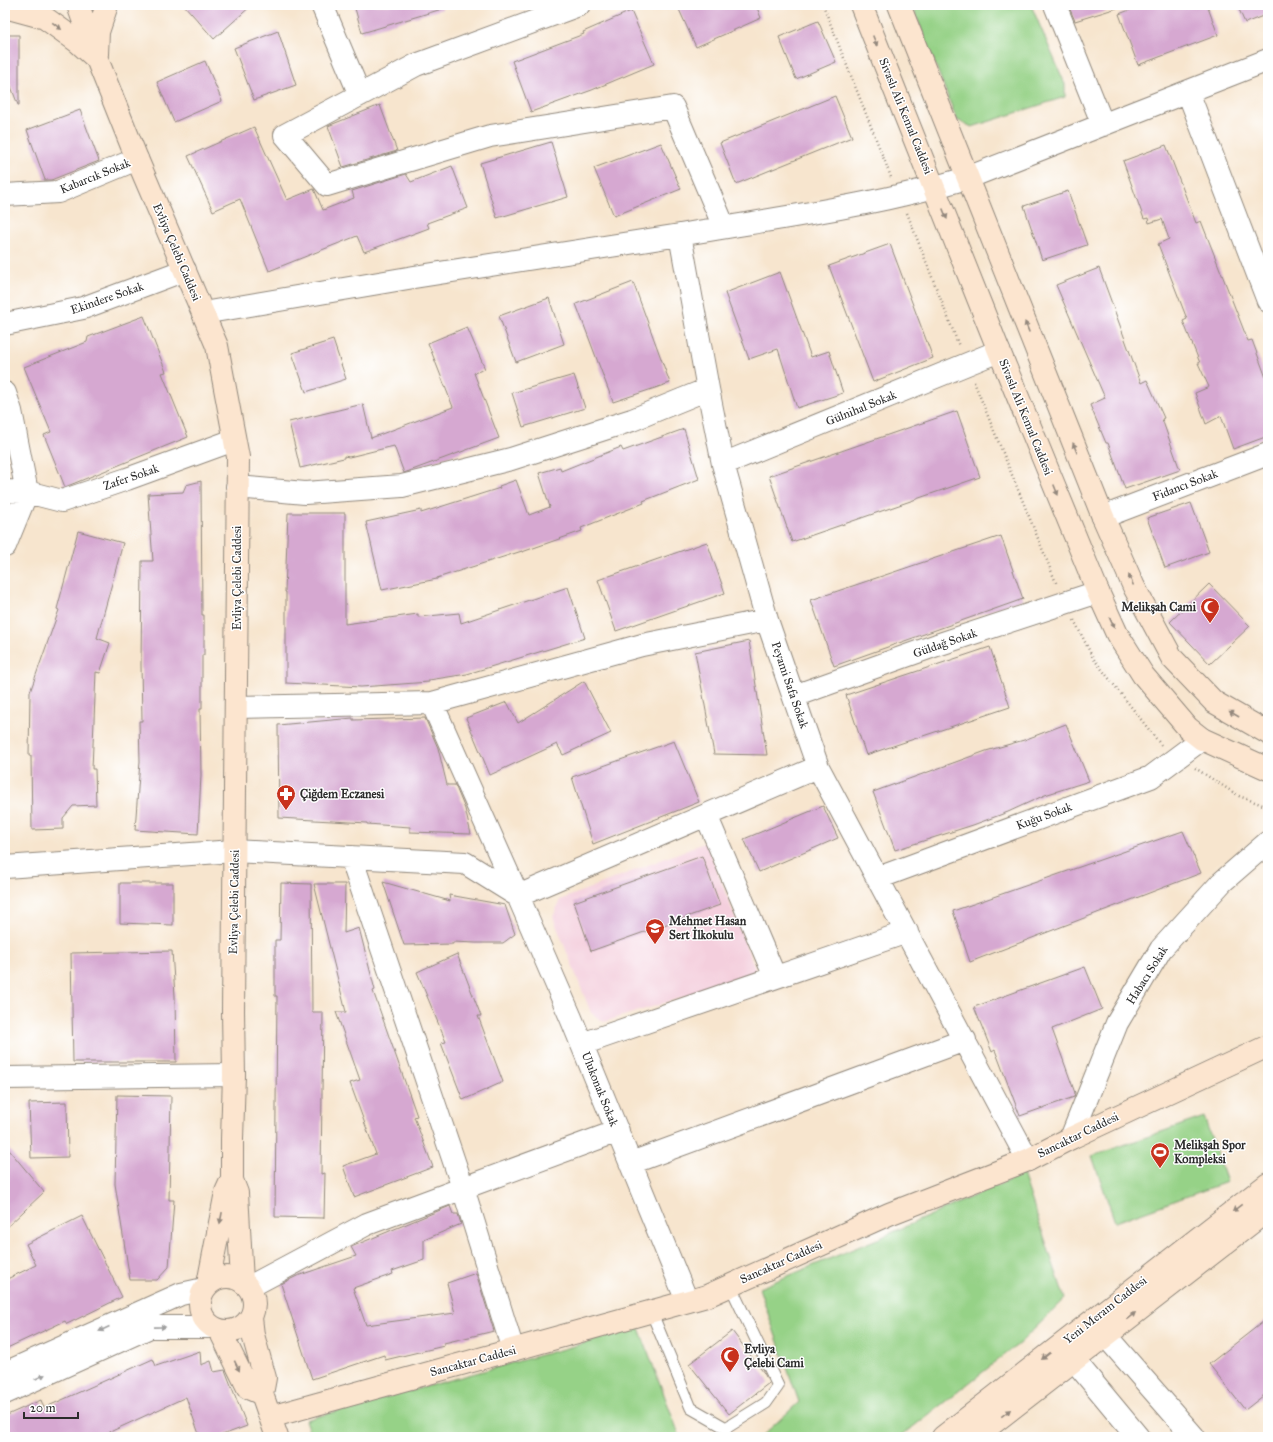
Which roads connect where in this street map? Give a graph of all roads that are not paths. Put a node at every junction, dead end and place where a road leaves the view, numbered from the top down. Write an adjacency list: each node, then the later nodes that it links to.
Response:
1 (78, 5): 9 (street, Evliya Çelebi Caddesi)
2 (107, 5): 9 (street)
3 (322, 5): 12 (street)
4 (579, 5): 12 (street)
5 (861, 5): 16 (street, Sivaslı Ali Kemal Caddesi, one-way to 16)
6 (899, 5): 15 (street)
7 (1055, 5): 13 (street)
8 (11, 7): 9 (street, one-way to 9)
9 (97, 59): 14 (street, Evliya Çelebi Caddesi)
10 (1268, 60): 11 (street)
11 (1188, 92): 13 (street); 21 (street)
12 (360, 95): 18 (street)
13 (1103, 125): 15 (street)
14 (137, 159): 17 (street, Kabarcık Sokak); 20 (street, Evliya Çelebi Caddesi)
15 (967, 178): 16 (street); 33 (street, one-way to 15)
16 (935, 188): 18 (street); 24 (street, Sivaslı Ali Kemal Caddesi, one-way to 24)
17 (5, 195)
18 (724, 227): 19 (street)
19 (680, 235): 22 (street); 25 (street, Peyami Safa Sokak)
20 (185, 270): 22 (street, Evliya Çelebi Caddesi); 23 (street, Ekindere Sokak)
21 (1266, 289)
22 (203, 313): 27 (street, Evliya Çelebi Caddesi)
23 (5, 324)
24 (999, 351): 29 (street, Gülnihal Sokak); 35 (street, Sivaslı Ali Kemal Caddesi, one-way to 35)
25 (708, 389): 29 (street, Peyami Safa Sokak); 30 (street)
26 (5, 393): 32 (street)
27 (234, 440): 30 (street, Evliya Çelebi Caddesi); 32 (street, Zafer Sokak)
28 (1268, 454): 33 (street, Fidancı Sokak)
29 (723, 464): 36 (street, Peyami Safa Sokak)
30 (237, 487): 39 (street, Evliya Çelebi Caddesi)
31 (5, 491): 32 (street, Zafer Sokak)
32 (27, 492): 34 (street)
33 (1103, 517): 40 (street, one-way to 33)
34 (5, 546)
35 (1098, 592): 37 (street, Güldağ Sokak); 41 (street, Sivaslı Ali Kemal Caddesi, one-way to 41)
36 (767, 620): 37 (street, Peyami Safa Sokak); 38 (street)
37 (794, 696): 42 (street, Peyami Safa Sokak)
38 (432, 703): 39 (street); 50 (street, Ulukonak Sokak)
39 (236, 707): 46 (street, Evliya Çelebi Caddesi)
40 (1268, 733)
41 (1202, 739): 43 (street, Sivaslı Ali Kemal Caddesi); 49 (street, Kuğu Sokak)
42 (818, 767): 44 (street); 49 (street, Peyami Safa Sokak)
43 (1268, 769)
44 (706, 815): 50 (street); 52 (street)
45 (1268, 842): 59 (street, Habacı Sokak)
46 (234, 851): 47 (street); 48 (street); 56 (street, Evliya Çelebi Caddesi)
47 (351, 857): 50 (street); 64 (street)
48 (5, 867)
49 (878, 878): 51 (street, Peyami Safa Sokak)
50 (510, 890): 54 (street, Ulukonak Sokak)
51 (907, 932): 52 (street); 53 (street, Peyami Safa Sokak)
52 (775, 977): 54 (street)
53 (965, 1040): 60 (street, Peyami Safa Sokak); 61 (street)
54 (582, 1044): 58 (street, Ulukonak Sokak)
55 (1268, 1046): 59 (street, Sancaktar Caddesi)
56 (234, 1076): 57 (street); 62 (street, Evliya Çelebi Caddesi)
57 (5, 1078)
58 (618, 1132): 61 (street, Ulukonak Sokak); 64 (street)
59 (1071, 1138): 60 (street, Sancaktar Caddesi)
60 (1028, 1160): 67 (street, Sancaktar Caddesi)
61 (631, 1163): 69 (street, Ulukonak Sokak)
62 (232, 1180): 66 (street, Evliya Çelebi Caddesi); 68 (street, Evliya Çelebi Caddesi, one-way to 68)
63 (1268, 1184): 81 (street, Yeni Meram Caddesi, one-way to 81)
64 (463, 1188): 66 (street); 74 (street)
65 (1268, 1210): 73 (street, Yeni Meram Caddesi, one-way to 65)
66 (246, 1284): 68 (street); 71 (street)
67 (730, 1285): 69 (street, Sancaktar Caddesi); 70 (lane)
68 (206, 1286): 72 (street); 76 (street, one-way to 76)
69 (687, 1301): 70 (street, Sancaktar Caddesi)
70 (651, 1311): 74 (street, Sancaktar Caddesi)
71 (251, 1318): 72 (street); 78 (street)
72 (215, 1329): 77 (street, one-way to 72); 78 (street, one-way to 78)
73 (1106, 1335): 75 (street, Yeni Meram Caddesi); 84 (street)
74 (513, 1350): 79 (street, Sancaktar Caddesi)
75 (1074, 1360): 82 (street, Yeni Meram Caddesi, one-way to 75); 83 (street)
76 (5, 1373)
77 (5, 1393)
78 (262, 1394): 79 (street)
79 (270, 1417): 80 (street)
80 (277, 1437)
81 (943, 1437)
82 (975, 1437)
83 (1138, 1437)
84 (1194, 1437)

